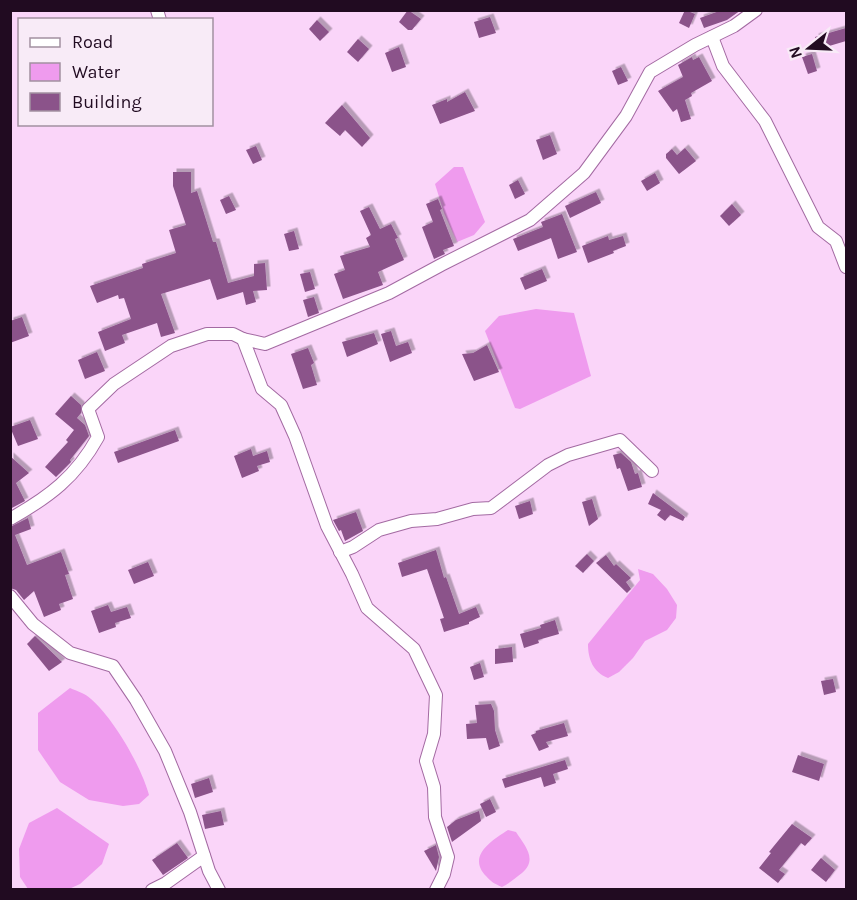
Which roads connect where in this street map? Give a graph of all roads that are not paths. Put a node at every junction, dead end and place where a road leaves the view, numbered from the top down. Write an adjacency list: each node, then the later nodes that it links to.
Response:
1 (756, 10): 2 (street)
2 (712, 37): 3 (street); 4 (street)
3 (846, 267)
4 (243, 339): 6 (street); 7 (street)
5 (652, 471): 7 (street)
6 (10, 519)
7 (340, 552): 12 (street)
8 (10, 596): 9 (street)
9 (204, 856): 10 (street); 11 (street)
10 (152, 890)
11 (219, 890)
12 (436, 890)

